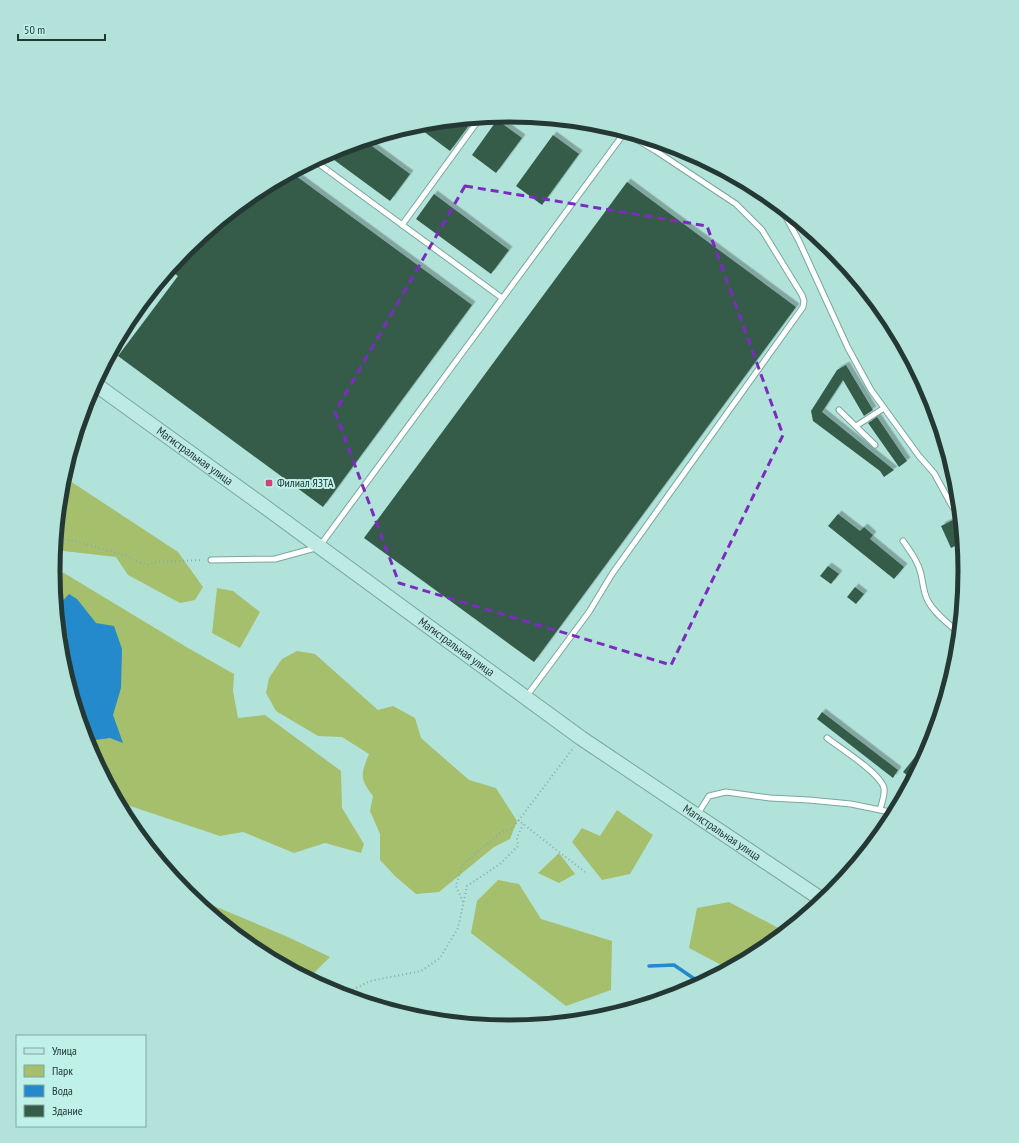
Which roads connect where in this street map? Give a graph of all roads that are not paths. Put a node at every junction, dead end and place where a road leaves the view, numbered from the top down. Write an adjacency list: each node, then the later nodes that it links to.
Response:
1 (476, 123): 6 (lane)
2 (620, 136): 7 (lane)
3 (639, 141): 18 (lane)
4 (319, 164): 6 (lane)
5 (786, 218): 9 (lane)
6 (402, 225): 7 (lane)
7 (502, 298): 15 (lane)
8 (99, 387): 15 (main road, Магистральная улица)
9 (884, 408): 11 (lane); 13 (lane)
10 (839, 410): 11 (lane)
11 (856, 426): 12 (lane)
12 (875, 445)
13 (954, 509)
14 (903, 541): 17 (lane)
15 (319, 547): 16 (lane); 18 (main road, Магистральная улица)
16 (210, 560)
17 (955, 630)
18 (525, 698): 22 (main road, Магистральная улица)
19 (827, 738): 20 (lane)
20 (880, 810): 21 (lane); 22 (lane)
21 (889, 812)
22 (696, 817): 23 (main road, Магистральная улица)
23 (818, 898)

